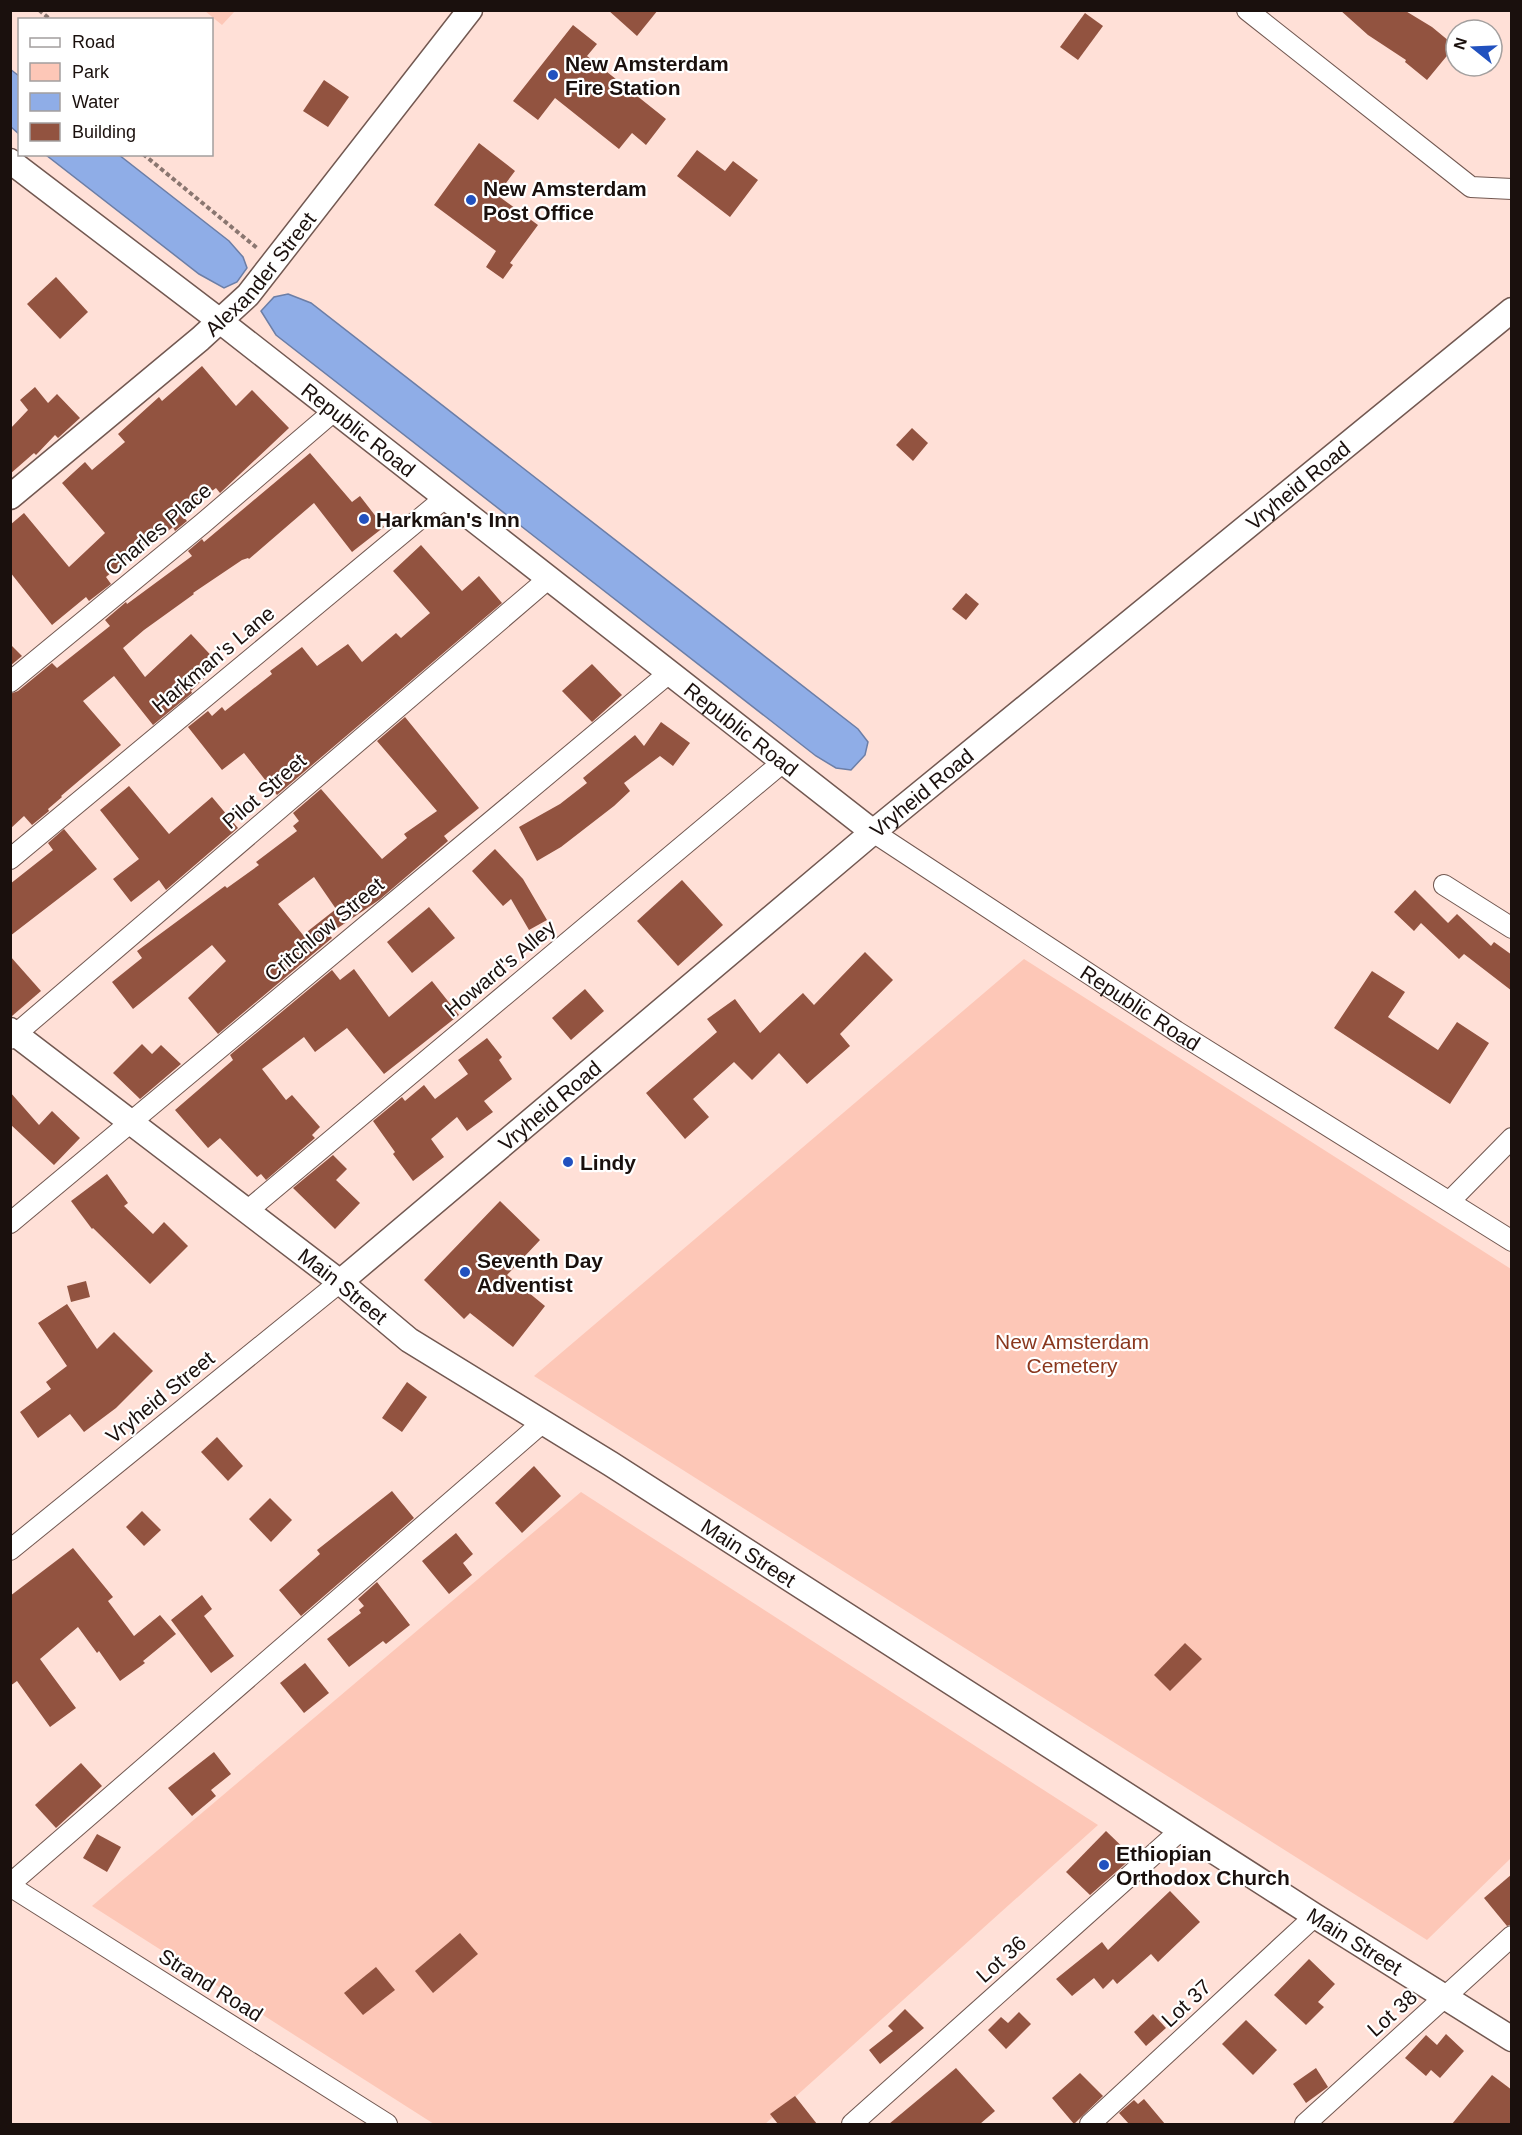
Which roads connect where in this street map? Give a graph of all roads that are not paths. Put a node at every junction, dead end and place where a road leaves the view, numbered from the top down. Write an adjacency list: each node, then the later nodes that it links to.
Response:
1 (470, 10): 6 (street, Alexander Street)
2 (1247, 10): 4 (street)
3 (10, 161): 6 (street, Republic Road)
4 (1512, 189)
5 (1512, 310): 14 (street, Vryheid Road)
6 (220, 321): 7 (street, Republic Road); 8 (street, Alexander Street)
7 (334, 411): 9 (street, Republic Road); 12 (street, Charles Place)
8 (10, 497)
9 (446, 497): 10 (street, Republic Road); 15 (street, Harkman's Lane)
10 (548, 579): 11 (street, Republic Road); 18 (street, Pilot Street)
11 (669, 673): 13 (street, Republic Road); 19 (street, Critchlow Street)
12 (10, 682)
13 (783, 762): 14 (street, Republic Road); 22 (street, Howard's Alley)
14 (873, 832): 21 (street, Republic Road); 25 (street, Vryheid Road)
15 (10, 859)
16 (1444, 885): 17 (street)
17 (1512, 928)
18 (12, 1034): 19 (street, Main Street)
19 (132, 1122): 22 (street, Main Street); 23 (street, Critchlow Street)
20 (1509, 1145): 21 (street)
21 (1450, 1201): 24 (street, Republic Road)
22 (247, 1211): 25 (street, Main Street)
23 (10, 1223)
24 (1512, 1241)
25 (340, 1282): 26 (street, Main Street); 27 (street, Vryheid Street)
26 (542, 1423): 28 (street, Main Street); 29 (street)
27 (10, 1550)
28 (1182, 1829): 30 (street, Main Street); 35 (street, Lot 36)
29 (10, 1885): 34 (street, Strand Road)
30 (1315, 1916): 32 (street, Main Street); 36 (street, Lot 37)
31 (1512, 1936): 32 (street, Lot 38)
32 (1444, 1998): 33 (street, Main Street); 37 (street, Lot 38)
33 (1512, 2039)
34 (387, 2124)
35 (852, 2124)
36 (1090, 2124)
37 (1305, 2124)

